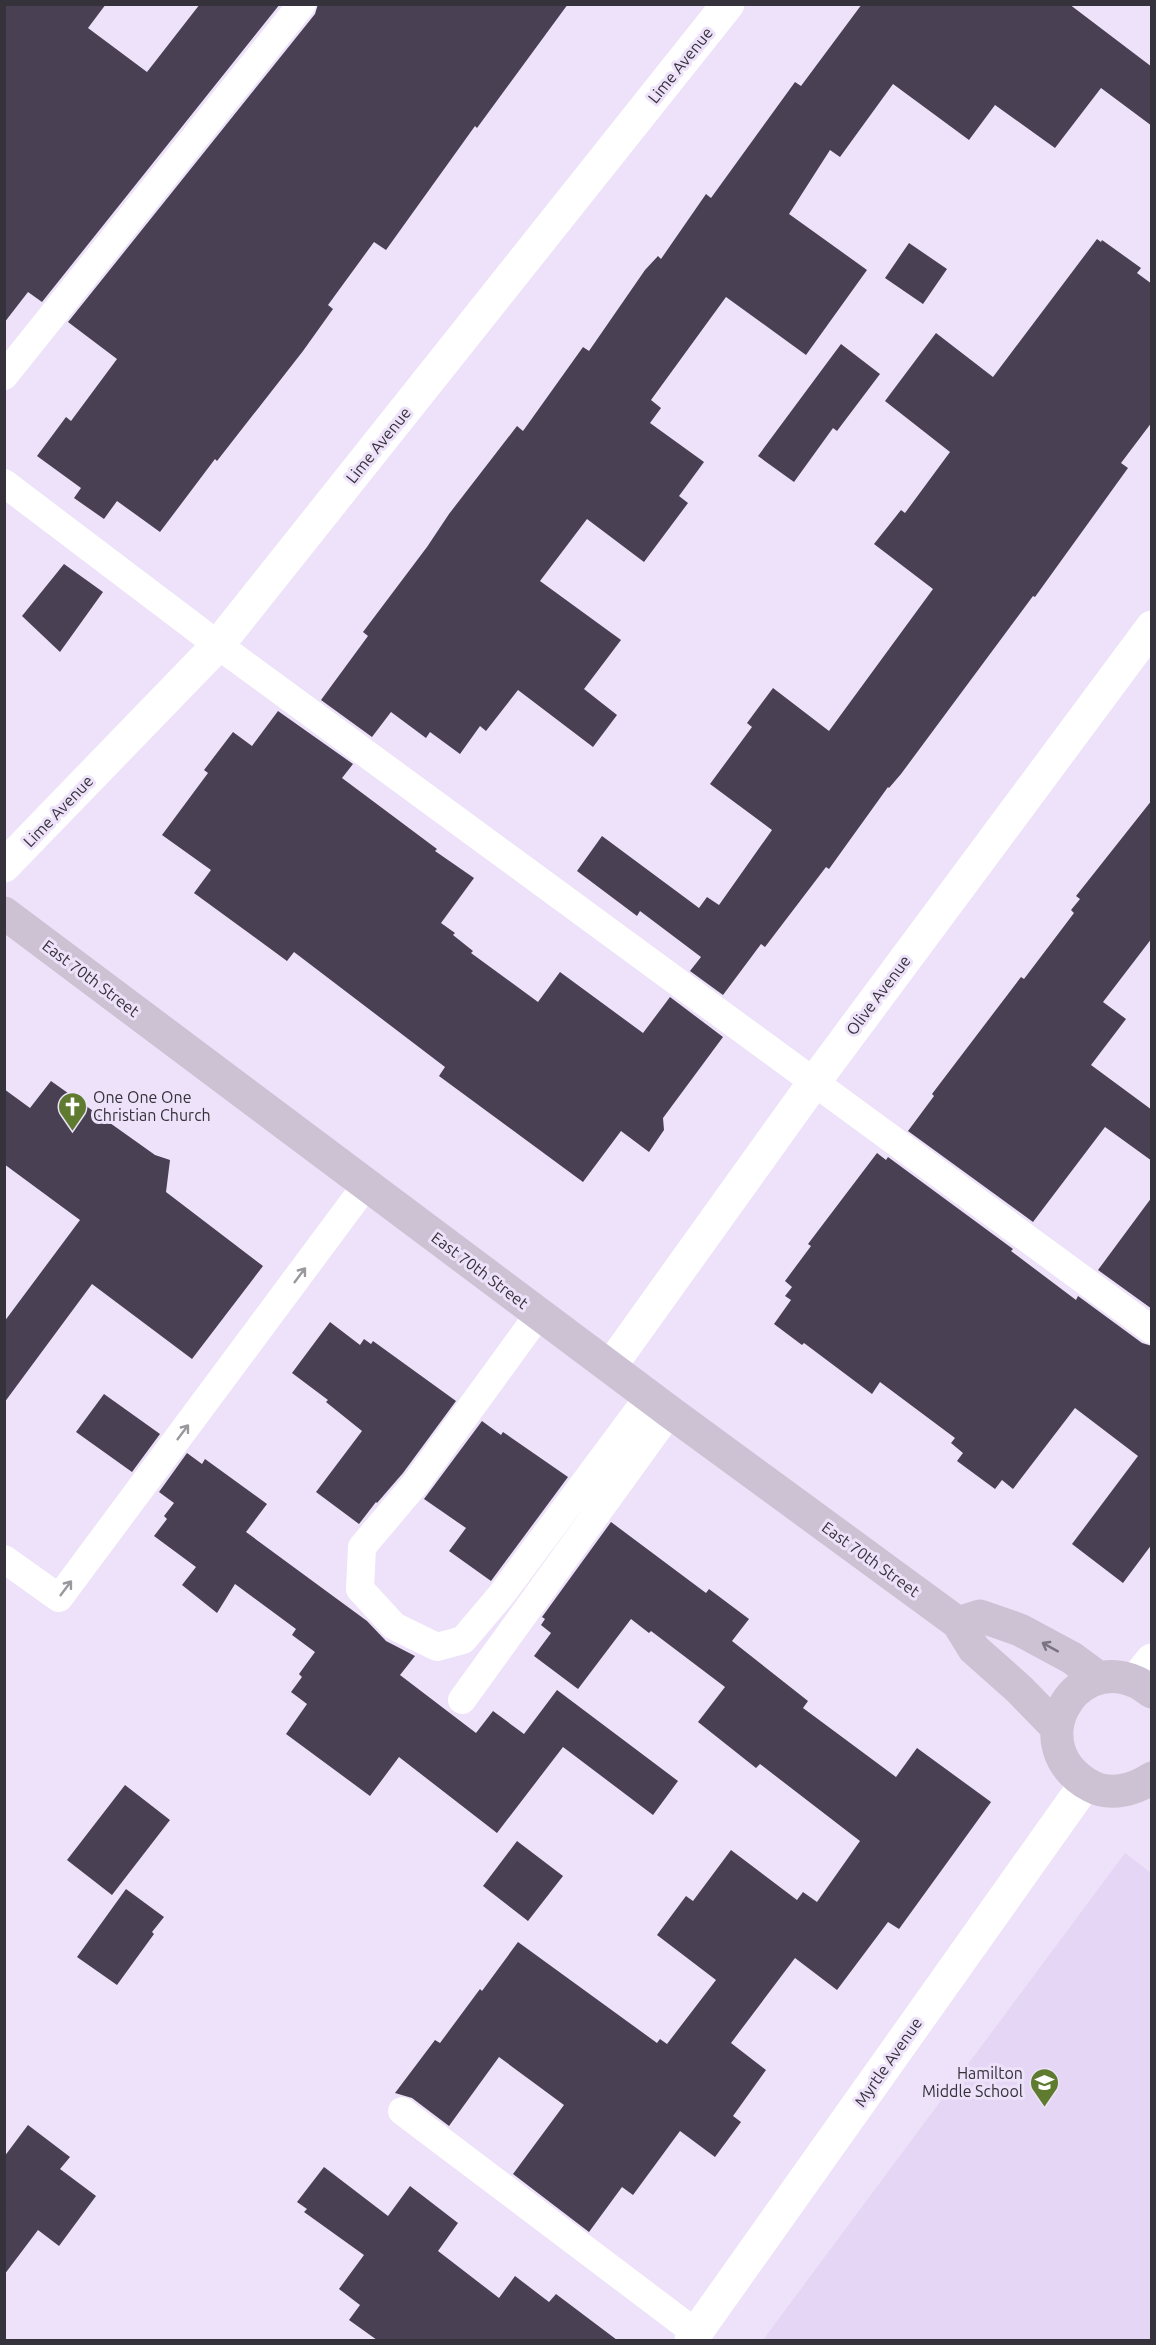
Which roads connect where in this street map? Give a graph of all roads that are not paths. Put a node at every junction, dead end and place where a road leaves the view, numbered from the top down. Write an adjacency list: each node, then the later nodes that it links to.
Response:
1 (302, 4): 3 (lane)
2 (728, 4): 6 (street, Lime Avenue)
3 (4, 376)
4 (4, 483): 6 (lane)
5 (1152, 627): 9 (street, Olive Avenue)
6 (218, 645): 7 (street, Lime Avenue); 9 (lane)
7 (4, 866)
8 (4, 914): 10 (street, East 70th Street)
9 (814, 1081): 12 (lane); 13 (street, Olive Avenue)
10 (366, 1185): 11 (street, East 70th Street); 15 (lane, one-way to 10)
11 (539, 1314): 13 (street, East 70th Street); 14 (lane)
12 (1152, 1330)
13 (610, 1367): 14 (street, East 70th Street)
14 (659, 1404): 16 (street, East 70th Street); 19 (lane)
15 (4, 1559)
16 (958, 1623): 17 (street, one-way to 16); 20 (street, East 70th Street)
17 (1099, 1678): 18 (street); 20 (street)
18 (1146, 1678)
19 (462, 1700)
20 (1057, 1728): 21 (street)
21 (1086, 1784): 22 (street); 24 (street, Myrtle Avenue)
22 (1146, 1789)
23 (402, 2111): 24 (lane)
24 (693, 2337)

